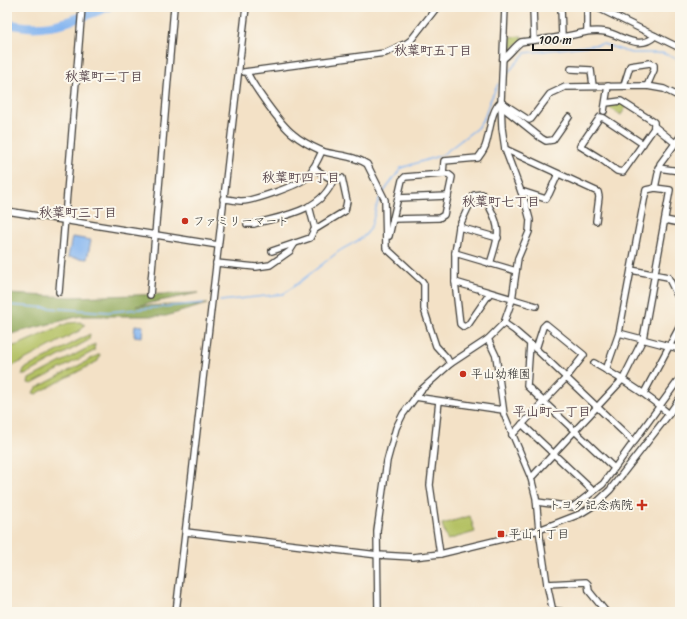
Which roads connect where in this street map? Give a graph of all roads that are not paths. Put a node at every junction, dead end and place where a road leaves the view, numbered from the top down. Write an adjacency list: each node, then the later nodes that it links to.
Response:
1 (82, 7): 49 (street)
2 (174, 7): 55 (street)
3 (246, 7): 17 (street)
4 (437, 7): 18 (street)
5 (506, 7): 15 (street)
6 (533, 7): 13 (street)
7 (560, 7): 12 (street)
8 (587, 7): 10 (street)
9 (596, 7): 11 (street)
10 (587, 31): 11 (street); 12 (street)
11 (655, 36): 14 (street)
12 (562, 37): 13 (street)
13 (534, 40): 15 (street)
14 (680, 48)
15 (503, 59): 25 (street)
16 (571, 69): 19 (street)
17 (238, 72): 18 (street); 44 (street)
18 (247, 72): 33 (street)
19 (593, 86): 20 (street); 25 (street)
20 (608, 86): 21 (street); 24 (street)
21 (624, 86): 22 (street); 22 (street)
22 (647, 86): 23 (street)
23 (680, 97)
24 (606, 103): 26 (street); 28 (street)
25 (502, 105): 27 (street); 32 (street); 37 (street)
26 (604, 110)
27 (569, 117)
28 (654, 126): 30 (street); 31 (street)
29 (680, 137): 30 (street)
30 (675, 143): 35 (street)
31 (643, 144): 31 (street)
32 (505, 149): 38 (street); 41 (street)
33 (322, 151): 34 (street); 84 (street)
34 (313, 168): 39 (street); 44 (street)
35 (658, 168): 36 (street); 40 (street)
36 (680, 171)
37 (443, 174): 42 (street); 43 (street)
38 (558, 174): 41 (street); 50 (street)
39 (333, 180): 45 (street); 54 (street)
40 (655, 188): 48 (street); 64 (street)
41 (521, 191): 65 (street)
42 (448, 196): 43 (street); 47 (street)
43 (398, 198): 47 (street)
44 (223, 199): 59 (street)
45 (309, 206): 52 (street); 54 (street)
46 (7, 211): 49 (street)
47 (393, 219): 56 (street)
48 (665, 220): 51 (street); 66 (street)
49 (66, 221): 55 (street); 68 (street)
50 (596, 221)
51 (680, 223)
52 (247, 224)
53 (459, 227): 57 (street); 57 (street); 61 (street)
54 (316, 229): 58 (street)
55 (156, 235): 59 (street); 70 (street)
56 (389, 236)
57 (498, 238): 63 (street)
58 (295, 243): 60 (street); 62 (street)
59 (218, 245): 62 (street)
60 (272, 251)
61 (456, 253): 63 (street); 67 (street)
62 (216, 263): 108 (street)
63 (490, 264): 65 (street)
64 (631, 270): 66 (street); 76 (street)
65 (516, 271): 71 (street)
66 (656, 274): 72 (street); 78 (street)
67 (455, 282): 69 (street); 69 (street)
68 (59, 292)
69 (490, 293): 71 (street)
70 (150, 295)
71 (512, 300): 73 (street); 74 (street)
72 (680, 301)
73 (536, 306)
74 (504, 324): 77 (street); 79 (street)
75 (680, 326): 80 (street)
76 (620, 333): 78 (street); 85 (street)
77 (488, 339): 84 (street); 96 (street)
78 (643, 339): 80 (street); 88 (street)
79 (530, 344): 81 (street); 93 (street)
80 (669, 346): 82 (street); 89 (street)
81 (536, 349): 86 (street); 86 (street)
82 (680, 349)
83 (594, 363): 85 (street)
84 (450, 364): 90 (street)
85 (606, 370): 88 (street)
86 (566, 378): 93 (street); 95 (street)
87 (680, 378): 94 (street)
88 (623, 380): 89 (street); 95 (street)
89 (644, 393): 94 (street)
90 (415, 397): 92 (street); 110 (street)
91 (680, 398): 97 (street)
92 (439, 401): 96 (street); 109 (street)
93 (544, 401): 98 (street); 99 (street)
94 (661, 406): 97 (street); 101 (street)
95 (596, 407): 99 (street); 101 (street)
96 (503, 410): 100 (street)
97 (670, 414): 107 (street)
98 (522, 424): 100 (street); 102 (street)
99 (575, 430): 102 (street); 103 (street)
100 (512, 435): 104 (street)
101 (634, 442): 103 (street)
102 (553, 454): 104 (street); 105 (street)
103 (614, 468): 105 (street)
104 (530, 478): 106 (street)
105 (593, 491): 106 (street)
106 (537, 502): 107 (street)
107 (539, 530): 109 (street); 111 (street)
108 (186, 532): 110 (street); 113 (street)
109 (440, 554): 110 (street)
110 (378, 555): 114 (street)
111 (546, 584): 112 (street); 116 (street)
112 (552, 611): 115 (street)
113 (176, 612)
114 (378, 612)
115 (563, 612)
116 (606, 612)

